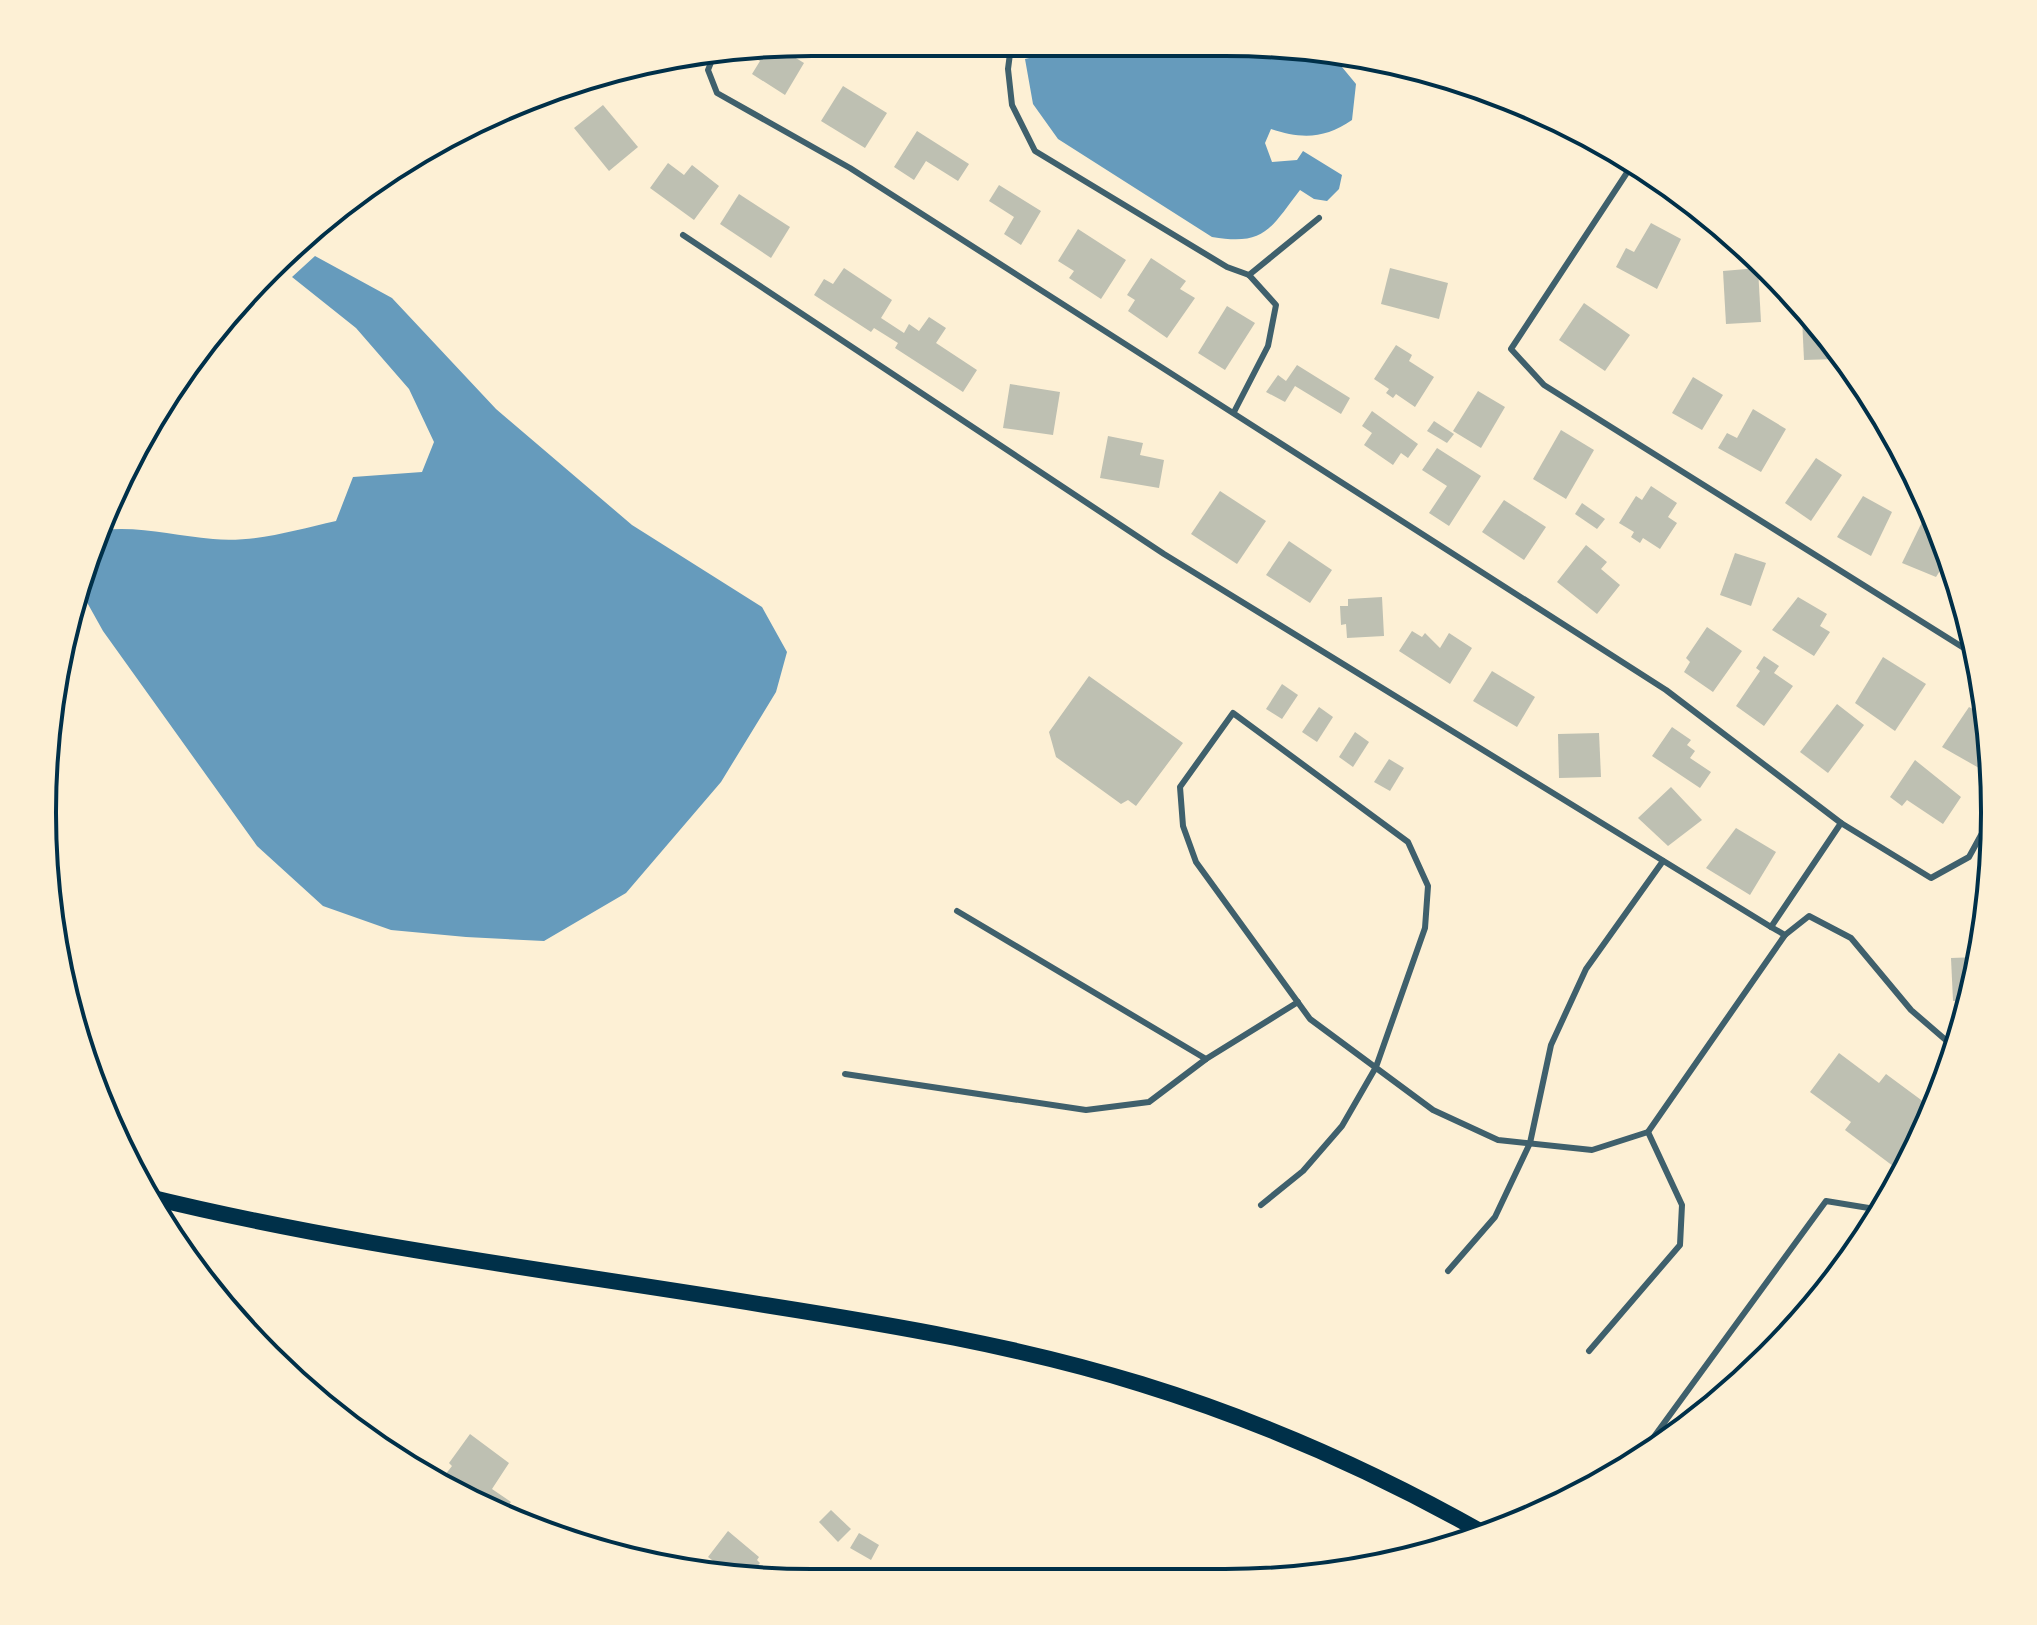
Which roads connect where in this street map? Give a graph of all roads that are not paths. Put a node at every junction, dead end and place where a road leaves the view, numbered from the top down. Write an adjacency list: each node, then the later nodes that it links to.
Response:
1 (1010, 56): 6 (lane)
2 (711, 63): 7 (lane)
3 (1627, 172): 8 (lane)
4 (1319, 218): 6 (lane)
5 (683, 235): 11 (lane)
6 (1249, 275): 7 (lane)
7 (1234, 412): 9 (lane)
8 (1962, 647)
9 (1841, 823): 10 (lane); 13 (lane)
10 (1980, 837)
11 (1663, 861): 13 (lane); 21 (lane)
12 (957, 911): 17 (lane)
13 (1771, 927): 14 (lane)
14 (1785, 935): 16 (lane); 20 (lane)
15 (1298, 1002): 17 (lane); 18 (lane); 18 (lane)
16 (1946, 1040)
17 (1206, 1059): 19 (lane)
18 (1376, 1067): 21 (lane); 23 (lane)
19 (845, 1074)
20 (1648, 1132): 21 (lane); 26 (lane)
21 (1530, 1143): 25 (lane)
22 (162, 1200): 28 (main road)
23 (1261, 1205)
24 (1869, 1208): 27 (lane)
25 (1448, 1271)
26 (1589, 1351)
27 (1656, 1434)
28 (1472, 1527)

